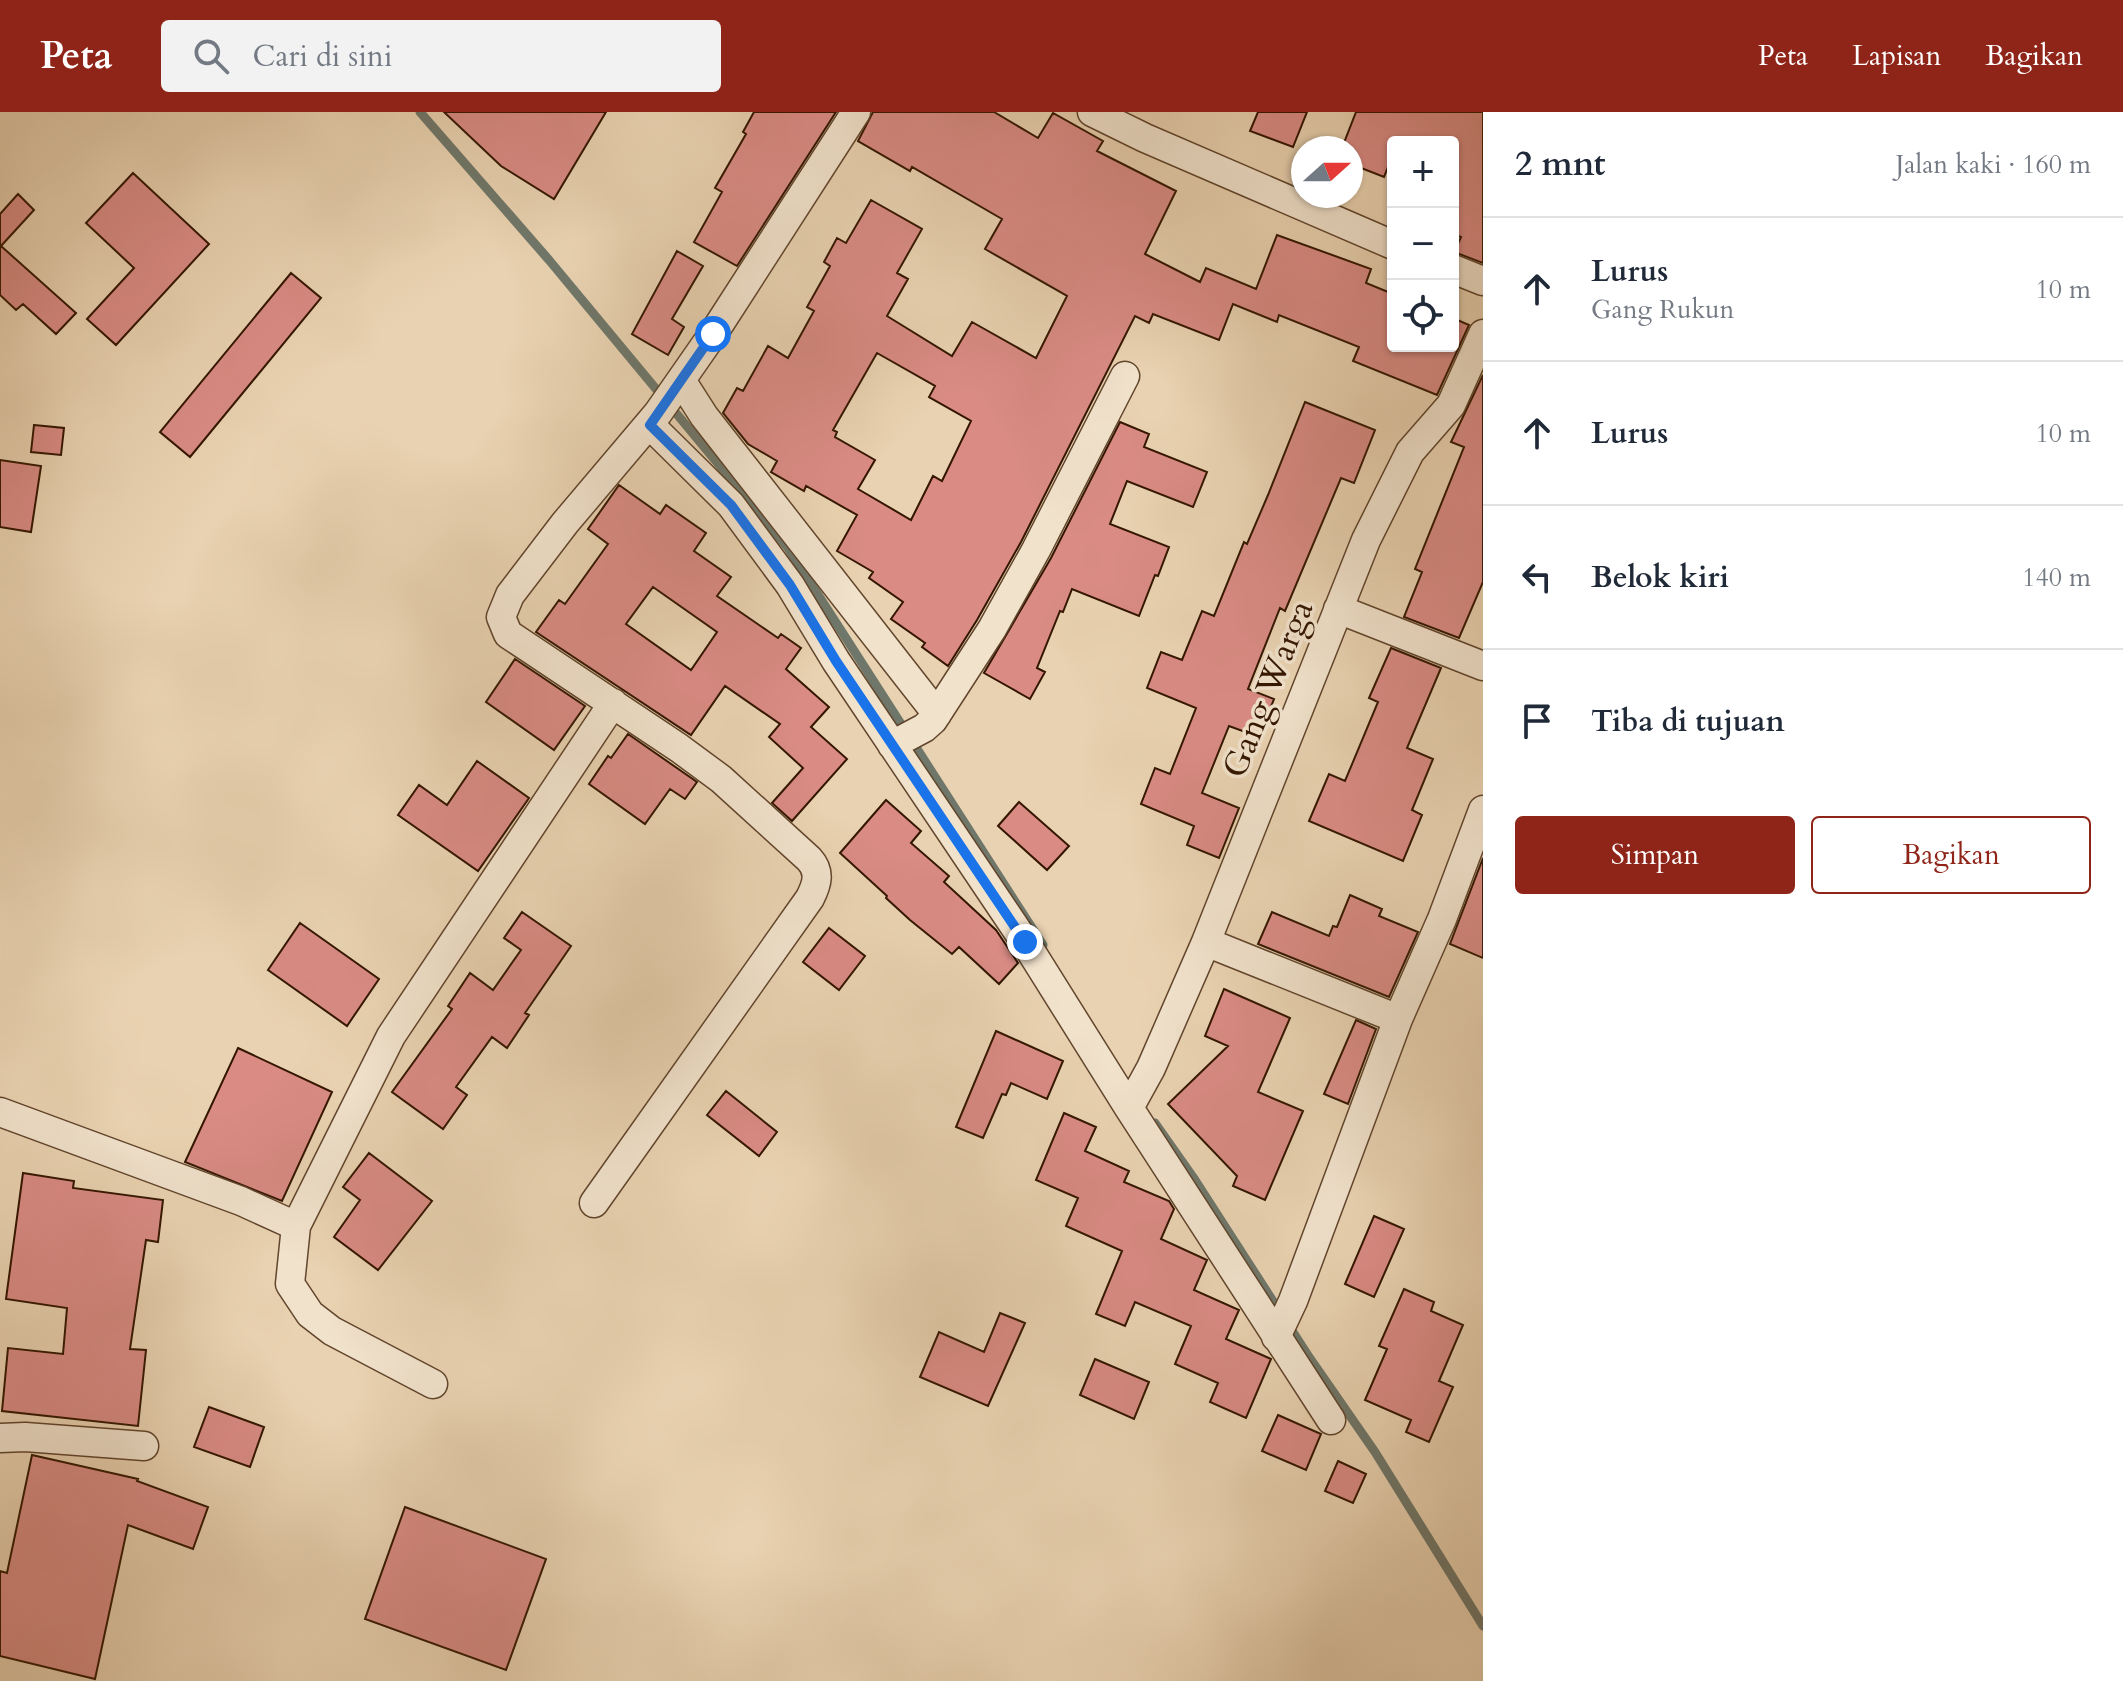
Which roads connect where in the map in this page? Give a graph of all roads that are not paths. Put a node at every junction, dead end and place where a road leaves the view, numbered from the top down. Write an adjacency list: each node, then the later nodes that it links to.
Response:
1 (856, 112): 8 (street)
2 (1092, 112): 3 (street)
3 (1387, 242)
4 (1459, 271): 5 (street)
5 (1483, 281)
6 (1483, 334): 10 (street, Gang Warga)
7 (1125, 376): 13 (street)
8 (678, 385): 9 (street); 13 (street)
9 (654, 419): 12 (street); 13 (street)
10 (1338, 609): 11 (street); 15 (street, Gang Warga)
11 (1483, 666)
12 (613, 703): 19 (street); 20 (street)
13 (914, 732): 17 (street)
14 (1483, 810): 16 (street)
15 (1206, 942): 16 (street); 17 (street, Gang Warga)
16 (1398, 1019): 21 (street)
17 (1135, 1098): 21 (street)
18 (0, 1112): 20 (street)
19 (594, 1203)
20 (296, 1226): 22 (street)
21 (1279, 1333): 23 (street)
22 (433, 1384)
23 (1331, 1420)
24 (0, 1438): 25 (street)
25 (144, 1446)

